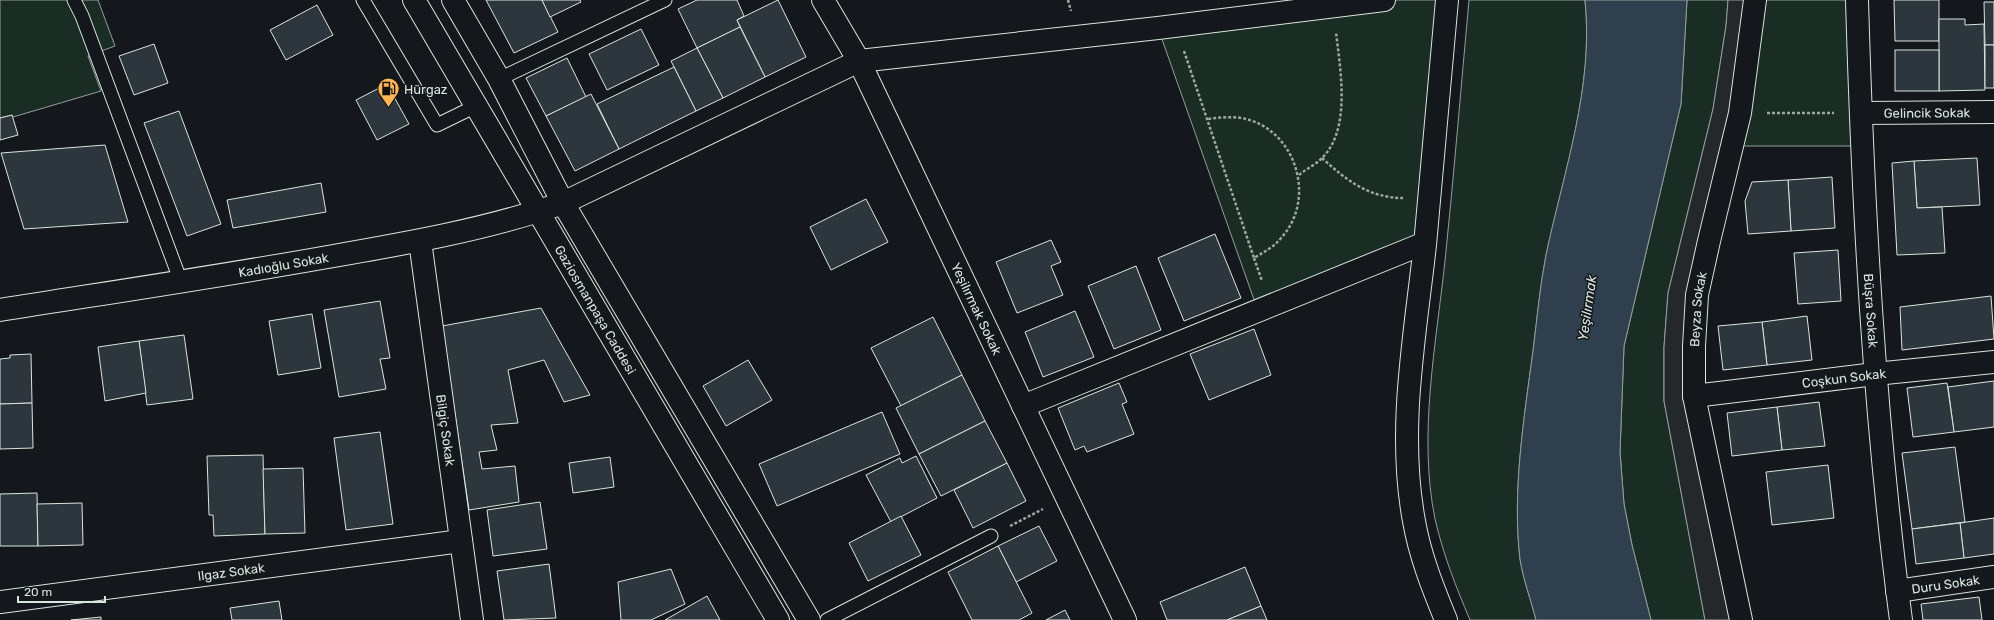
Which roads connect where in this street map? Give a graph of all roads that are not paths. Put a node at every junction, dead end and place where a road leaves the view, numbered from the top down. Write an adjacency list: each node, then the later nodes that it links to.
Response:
1 (74, 0): 20 (lane)
2 (363, 0): 13 (lane)
3 (414, 0): 13 (street, Gaziosmanpaşa Caddesi)
4 (453, 0): 12 (street, Gaziosmanpaşa Caddesi)
5 (665, 0): 12 (lane)
6 (823, 0): 11 (street, Yeşilırmak Sokak)
7 (1384, 0): 11 (street, Kadıoğlu Sokak)
8 (1447, 0): 19 (street)
9 (1755, 0): 24 (street, Beyza Sokak)
10 (1857, 0): 15 (street, Büşra Sokak)
11 (859, 61): 16 (street, Kadıoğlu Sokak); 25 (street, Yeşilırmak Sokak)
12 (499, 79): 16 (street, Gaziosmanpaşa Caddesi)
13 (476, 106): 17 (street, Gaziosmanpaşa Caddesi)
14 (1994, 112): 15 (street, Gelincik Sokak)
15 (1861, 113): 23 (street, Büşra Sokak)
16 (563, 203): 17 (street, Kadıoğlu Sokak); 33 (street, Gaziosmanpaşa Caddesi)
17 (538, 212): 18 (street, Kadıoğlu Sokak); 32 (street, Gaziosmanpaşa Caddesi)
18 (420, 241): 20 (street, Kadıoğlu Sokak); 27 (street, Bilgiç Sokak)
19 (1425, 243): 25 (street); 36 (street)
20 (181, 282): 21 (street, Kadıoğlu Sokak)
21 (0, 310)
22 (1994, 362): 23 (street, Coşkun Sokak)
23 (1875, 374): 24 (street, Coşkun Sokak); 29 (street, Büşra Sokak)
24 (1694, 396): 37 (street, Beyza Sokak)
25 (1023, 406): 35 (street, Yeşilırmak Sokak)
26 (991, 536): 34 (lane)
27 (461, 541): 30 (street, Ilgaz Sokak); 31 (street, Bilgiç Sokak)
28 (1994, 577): 29 (street, Duru Sokak)
29 (1897, 591): 38 (street, Büşra Sokak)
30 (0, 602)
31 (472, 620)
32 (778, 620)
33 (809, 620)
34 (828, 620)
35 (1125, 620)
36 (1446, 620)
37 (1741, 620)
38 (1901, 620)

